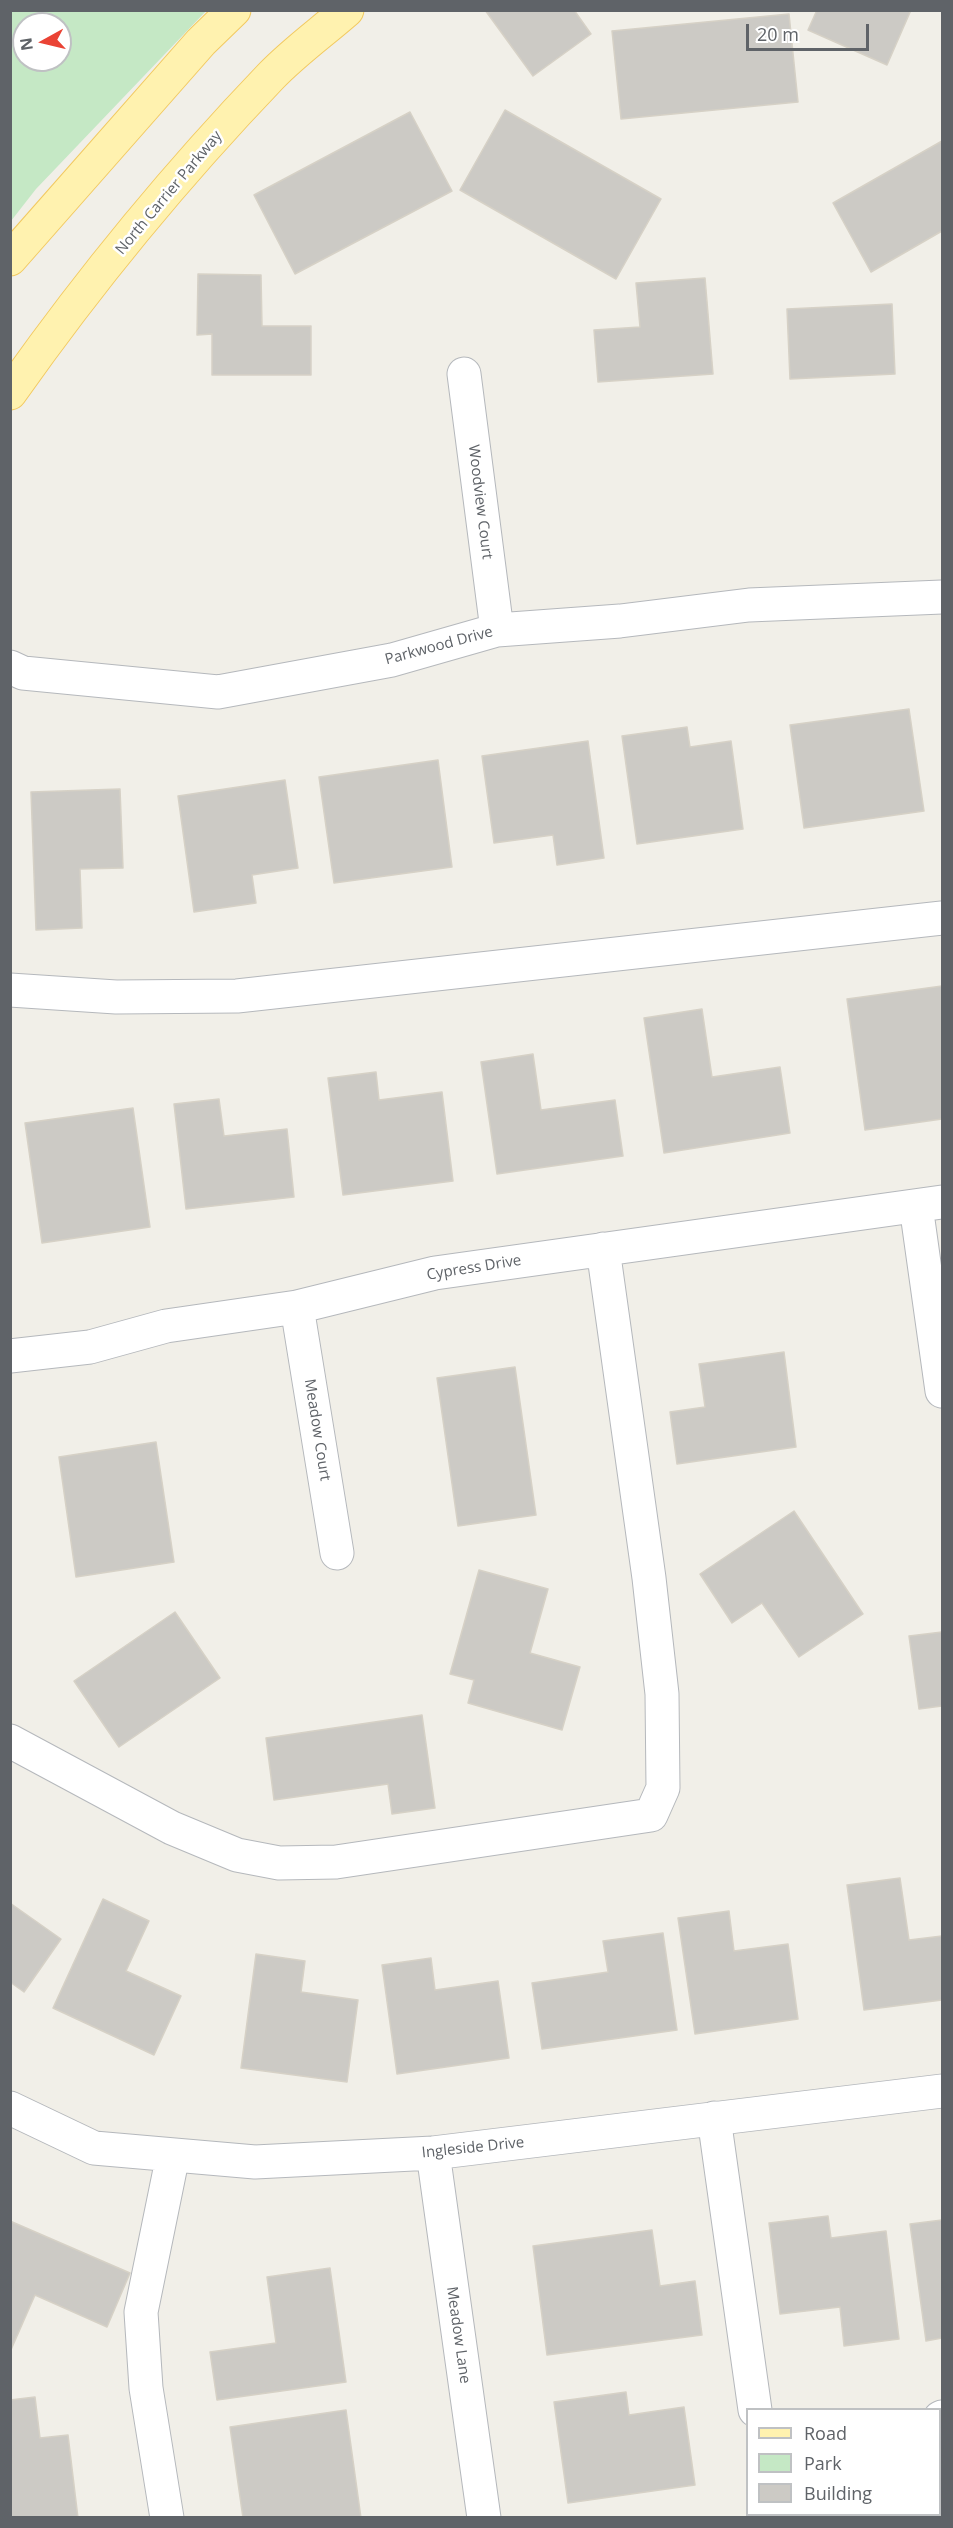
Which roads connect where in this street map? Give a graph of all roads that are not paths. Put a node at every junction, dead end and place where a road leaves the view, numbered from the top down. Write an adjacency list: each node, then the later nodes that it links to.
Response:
1 (234, 10): 3 (main road)
2 (347, 10): 5 (main road, North Carrier Parkway)
3 (10, 258)
4 (464, 374): 7 (street, Woodview Court)
5 (10, 393)
6 (942, 597): 7 (street, Parkwood Drive)
7 (497, 630): 8 (street, Parkwood Drive)
8 (10, 668)
9 (942, 918): 10 (street)
10 (10, 990)
11 (929, 1204): 12 (street, Cypress Drive); 15 (street)
12 (603, 1249): 13 (street, Cypress Drive); 17 (street)
13 (297, 1307): 14 (street, Cypress Drive); 16 (street, Meadow Court)
14 (10, 1356)
15 (942, 1391)
16 (337, 1553)
17 (10, 1741)
18 (942, 2091): 20 (street, Ingleside Drive)
19 (10, 2108): 22 (street, Ingleside Drive)
20 (714, 2118): 21 (street, Ingleside Drive); 23 (street)
21 (433, 2153): 22 (street, Ingleside Drive); 25 (street, Meadow Lane)
22 (173, 2155): 24 (street)
23 (755, 2408)
24 (167, 2517)
25 (484, 2517)

